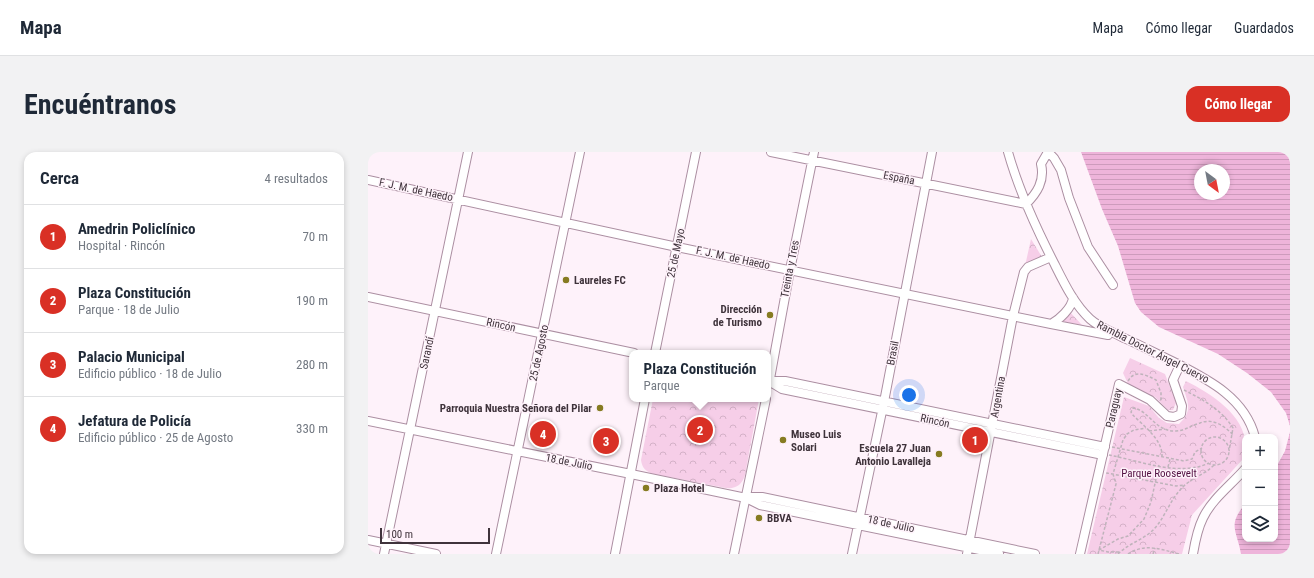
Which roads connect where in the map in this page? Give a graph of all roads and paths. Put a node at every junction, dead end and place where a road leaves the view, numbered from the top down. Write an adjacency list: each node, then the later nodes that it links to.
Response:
1 (468, 152): 12 (street, Sarandí)
2 (580, 152): 14 (street, 25 de Agosto)
3 (696, 152): 15 (street, 25 de Mayo)
4 (771, 152): 9 (street, España)
5 (814, 152): 9 (street, Treinta y Tres)
6 (932, 152): 11 (street, Brasil)
7 (1008, 152): 13 (street, Rambla Doctor Ángel Cuervo)
8 (1048, 152): 13 (street); 18 (street)
9 (812, 161): 11 (street, España); 17 (street, Treinta y Tres)
10 (368, 180): 12 (street, F. J. M. de Haedo)
11 (926, 183): 13 (street, España); 19 (street, Brasil)
12 (457, 199): 14 (street, F. J. M. de Haedo); 22 (street, Sarandí)
13 (1026, 204): 16 (street, Rambla Doctor Ángel Cuervo)
14 (565, 222): 15 (street, F. J. M. de Haedo); 25 (street, 25 de Agosto)
15 (677, 247): 17 (street, F. J. M. de Haedo); 27 (street, 25 de Mayo)
16 (1051, 257): 21 (street, Rambla Doctor Ángel Cuervo); 23 (street, Argentina)
17 (790, 270): 19 (street, F. J. M. de Haedo); 30 (street, Treinta y Tres)
18 (1113, 285)
19 (904, 293): 23 (street, F. J. M. de Haedo); 36 (street, Brasil)
20 (368, 298): 22 (street, Rincón)
21 (1073, 298): 24 (street); 26 (street, Rambla Doctor Ángel Cuervo)
22 (436, 311): 25 (street, Rincón); 40 (street, Sarandí)
23 (1013, 316): 24 (street, F. J. M. de Haedo); 39 (street, Argentina)
24 (1051, 324): 26 (street, F. J. M. de Haedo)
25 (543, 334): 28 (street, Rincón); 48 (street, 25 de Agosto)
26 (1129, 340): 29 (street, Rambla Doctor Ángel Cuervo)
27 (656, 350)
28 (629, 352)
29 (1180, 365): 33 (street); 43 (street, Rambla Doctor Ángel Cuervo)
30 (771, 368)
31 (1128, 381): 37 (path)
32 (771, 384): 36 (street, Rincón)
33 (1175, 385): 37 (street, Paraguay); 47 (path)
34 (644, 402): 57 (street)
35 (765, 402): 61 (street)
36 (883, 406): 39 (street, Rincón); 62 (street, Brasil)
37 (1158, 408): 46 (street, Paraguay)
38 (368, 421): 40 (street, 18 de Julio)
39 (992, 428): 46 (street, Rincón); 65 (street, Argentina)
40 (411, 429): 48 (street, 18 de Julio); 64 (street, Sarandí)
41 (1166, 429): 42 (path)
42 (1149, 431): 44 (path); 50 (path)
43 (1254, 434)
44 (1120, 448): 49 (path); 50 (path)
45 (1202, 448): 47 (path); 51 (path); 52 (path)
46 (1104, 451): 78 (street, Paraguay)
47 (1229, 451): 53 (path)
48 (518, 452): 57 (street, 18 de Julio); 72 (street, 25 de Agosto)
49 (1118, 457): 54 (path); 58 (path)
50 (1162, 457): 51 (path)
51 (1170, 459): 55 (path)
52 (1209, 463): 53 (path); 55 (path)
53 (1215, 464): 60 (path)
54 (1159, 465): 55 (path); 59 (path)
55 (1168, 467)
56 (1244, 470): 85 (street)
57 (631, 474): 61 (street, 18 de Julio); 73 (street)
58 (1113, 474): 59 (path); 67 (path)
59 (1155, 482): 60 (path); 67 (path)
60 (1185, 485): 68 (path)
61 (746, 498): 62 (street, 18 de Julio); 74 (street)
62 (859, 522): 65 (street, 18 de Julio); 75 (street, Brasil)
63 (368, 540): 64 (street)
64 (386, 544): 70 (street, Sarandí); 71 (street)
65 (969, 548): 76 (street, 18 de Julio); 77 (street, 18 de Julio)
66 (1155, 548): 69 (path); 83 (path); 84 (path)
67 (1099, 550): 68 (path); 79 (path)
68 (1121, 551): 80 (path)
69 (1132, 551): 81 (path); 82 (path)
70 (384, 554)
71 (436, 554)
72 (496, 554)
73 (615, 554)
74 (734, 554)
75 (852, 554)
76 (998, 554)
77 (1035, 554)
78 (1080, 554)
79 (1098, 554)
80 (1118, 554)
81 (1128, 554)
82 (1133, 554)
83 (1153, 554)
84 (1179, 554)
85 (1193, 554)

